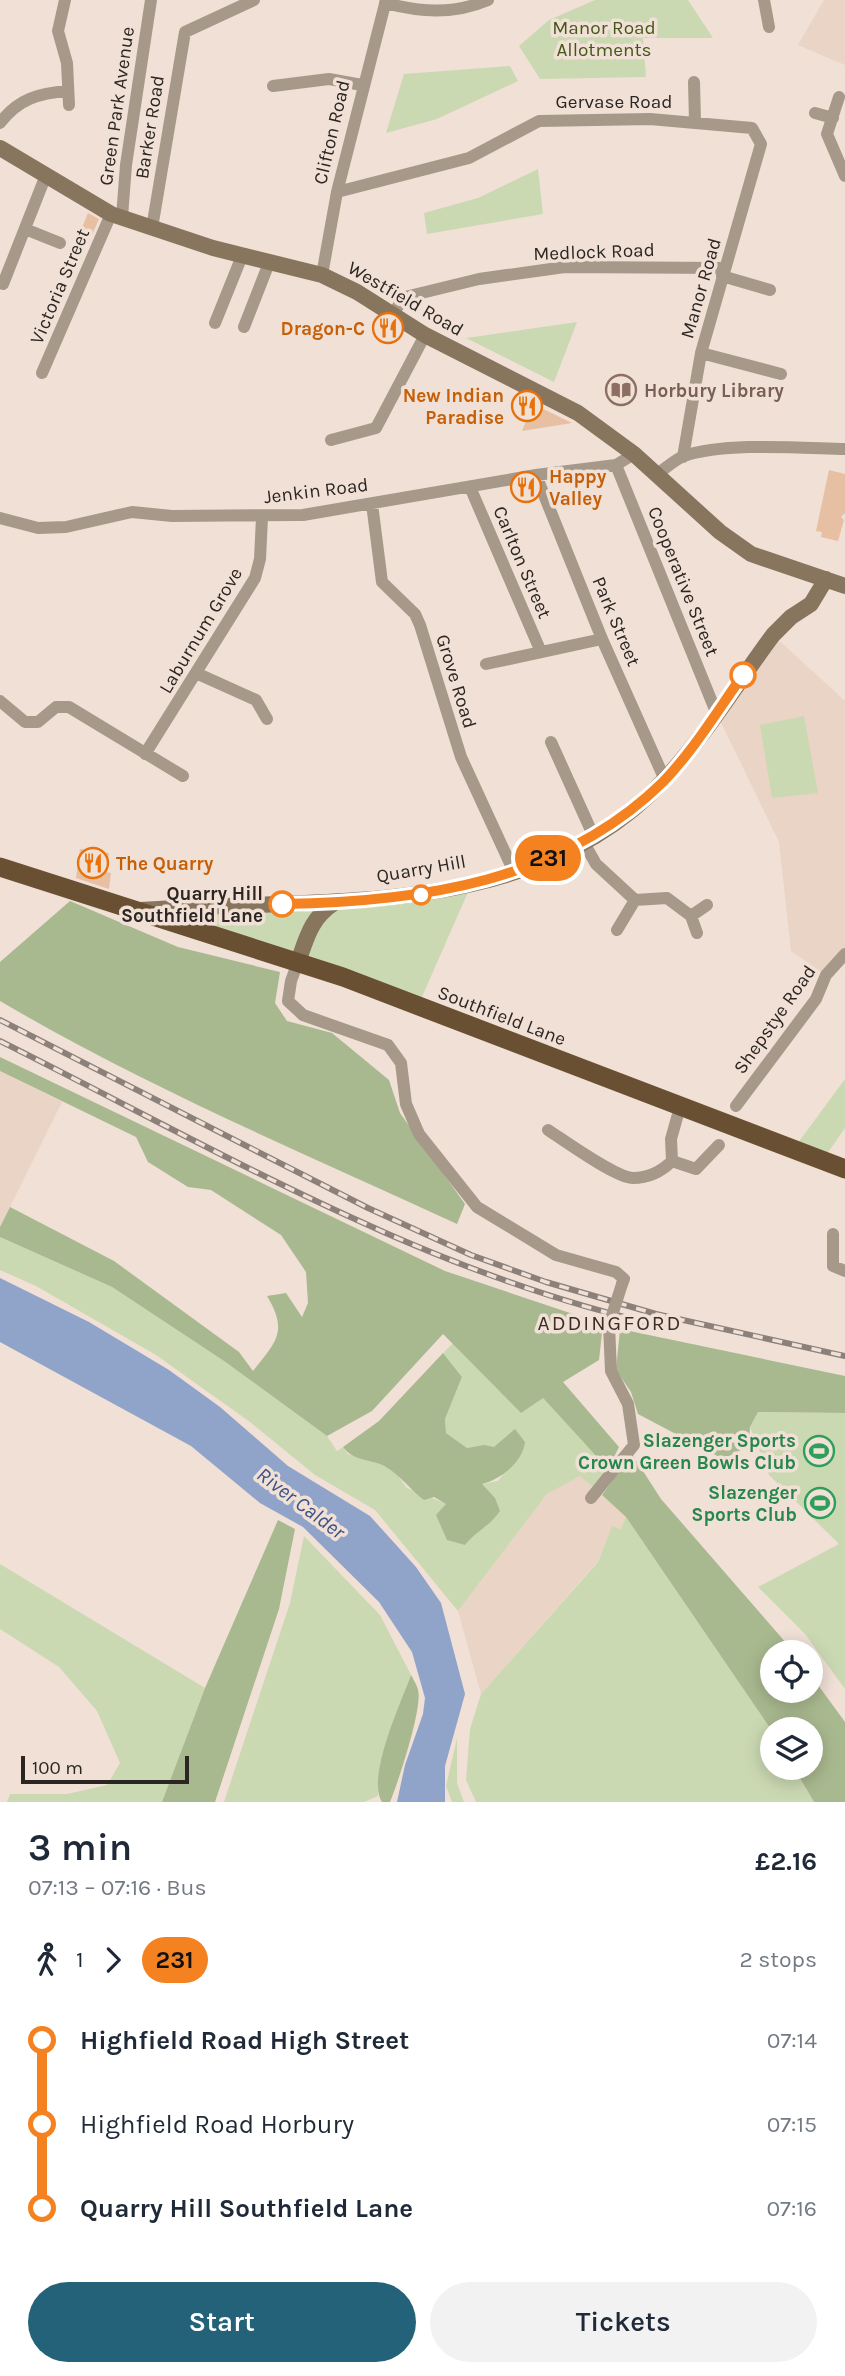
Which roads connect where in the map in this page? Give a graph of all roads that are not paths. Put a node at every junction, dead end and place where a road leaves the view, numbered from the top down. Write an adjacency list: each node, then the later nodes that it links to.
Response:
1 (64, 0): 11 (street)
2 (151, 0): 23 (street, Green Park Avenue)
3 (254, 0): 24 (street, Barker Road)
4 (488, 0): 6 (street)
5 (764, 0): 7 (street)
6 (385, 1): 9 (street, Clifton Road)
7 (769, 27)
8 (694, 82): 16 (street, Gervase Road)
9 (362, 85): 10 (street); 22 (street, Clifton Road)
10 (273, 86)
11 (68, 91): 13 (street); 17 (street)
12 (839, 97): 15 (street)
13 (69, 104)
14 (815, 113): 15 (street)
15 (833, 118): 21 (street)
16 (695, 121): 18 (street, Gervase Road); 22 (street, Gervase Road)
17 (0, 123)
18 (758, 133): 29 (street, Manor Road)
19 (0, 148): 20 (main road, Westfield Road)
20 (46, 175): 23 (main road, Westfield Road); 25 (street)
21 (845, 176)
22 (337, 192): 30 (street, Clifton Road)
23 (116, 215): 24 (main road, Westfield Road); 38 (street, Victoria Street)
24 (152, 228): 27 (main road, Westfield Road)
25 (25, 229): 26 (street); 31 (street)
26 (60, 243)
27 (242, 256): 28 (main road, Westfield Road); 34 (street)
28 (269, 263): 30 (main road, Westfield Road); 35 (street)
29 (723, 272): 32 (street, Medlock Road); 33 (street, Medlock Road); 37 (street, Manor Road)
30 (322, 275): 33 (main road, Westfield Road)
31 (3, 284)
32 (770, 290)
33 (393, 313): 36 (main road, Westfield Road)
34 (215, 323)
35 (244, 327)
36 (425, 335): 40 (street); 42 (main road, Westfield Road)
37 (701, 353): 39 (street); 43 (street, Manor Road)
38 (42, 373)
39 (781, 374)
40 (331, 440)
41 (845, 449): 43 (street)
42 (634, 454): 44 (street, Jenkin Road); 45 (main road, Westfield Road)
43 (682, 457): 45 (street)
44 (616, 465): 46 (street, Jenkin Road); 58 (street, Cooperative Street)
45 (657, 474): 51 (main road, Westfield Road)
46 (536, 475): 47 (street, Jenkin Road); 53 (street, Park Street)
47 (470, 487): 48 (street, Jenkin Road); 54 (street, Carlton Street)
48 (372, 504): 49 (street, Jenkin Road); 68 (street, Grove Road)
49 (262, 517): 50 (street, Jenkin Road); 56 (street, Laburnum Grove)
50 (0, 518)
51 (826, 579): 52 (main road, Westfield Road); 58 (main road, Quarry Hill)
52 (845, 586)
53 (602, 639): 54 (street); 65 (street, Park Street)
54 (541, 652): 55 (street)
55 (486, 664)
56 (196, 673): 59 (street); 61 (street, Laburnum Grove)
57 (0, 701): 61 (street)
58 (716, 712): 65 (main road, Quarry Hill)
59 (267, 719)
60 (551, 742): 63 (street)
61 (145, 754): 64 (street)
62 (577, 764): 63 (street)
63 (564, 771): 66 (street)
64 (183, 776)
65 (665, 779): 66 (main road, Quarry Hill)
66 (589, 840): 68 (main road, Quarry Hill); 69 (street)
67 (0, 867): 72 (highway, Quarry Hill)
68 (514, 872): 70 (main road, Quarry Hill)
69 (635, 900): 73 (street); 74 (street)
70 (334, 903): 72 (main road, Quarry Hill); 77 (main road)
71 (707, 905): 73 (street)
72 (140, 910): 77 (highway, Southfield Lane)
73 (691, 916): 75 (street)
74 (617, 930)
75 (697, 933)
76 (845, 954): 78 (street, Shepstye Road)
77 (298, 962): 79 (highway, Southfield Lane); 86 (street, bridge)
78 (736, 1106)
79 (680, 1107): 82 (street); 83 (highway, Southfield Lane)
80 (548, 1130): 82 (street)
81 (719, 1145): 82 (street)
82 (671, 1161)
83 (845, 1170)
84 (833, 1234): 85 (street)
85 (845, 1271)
86 (591, 1498)

